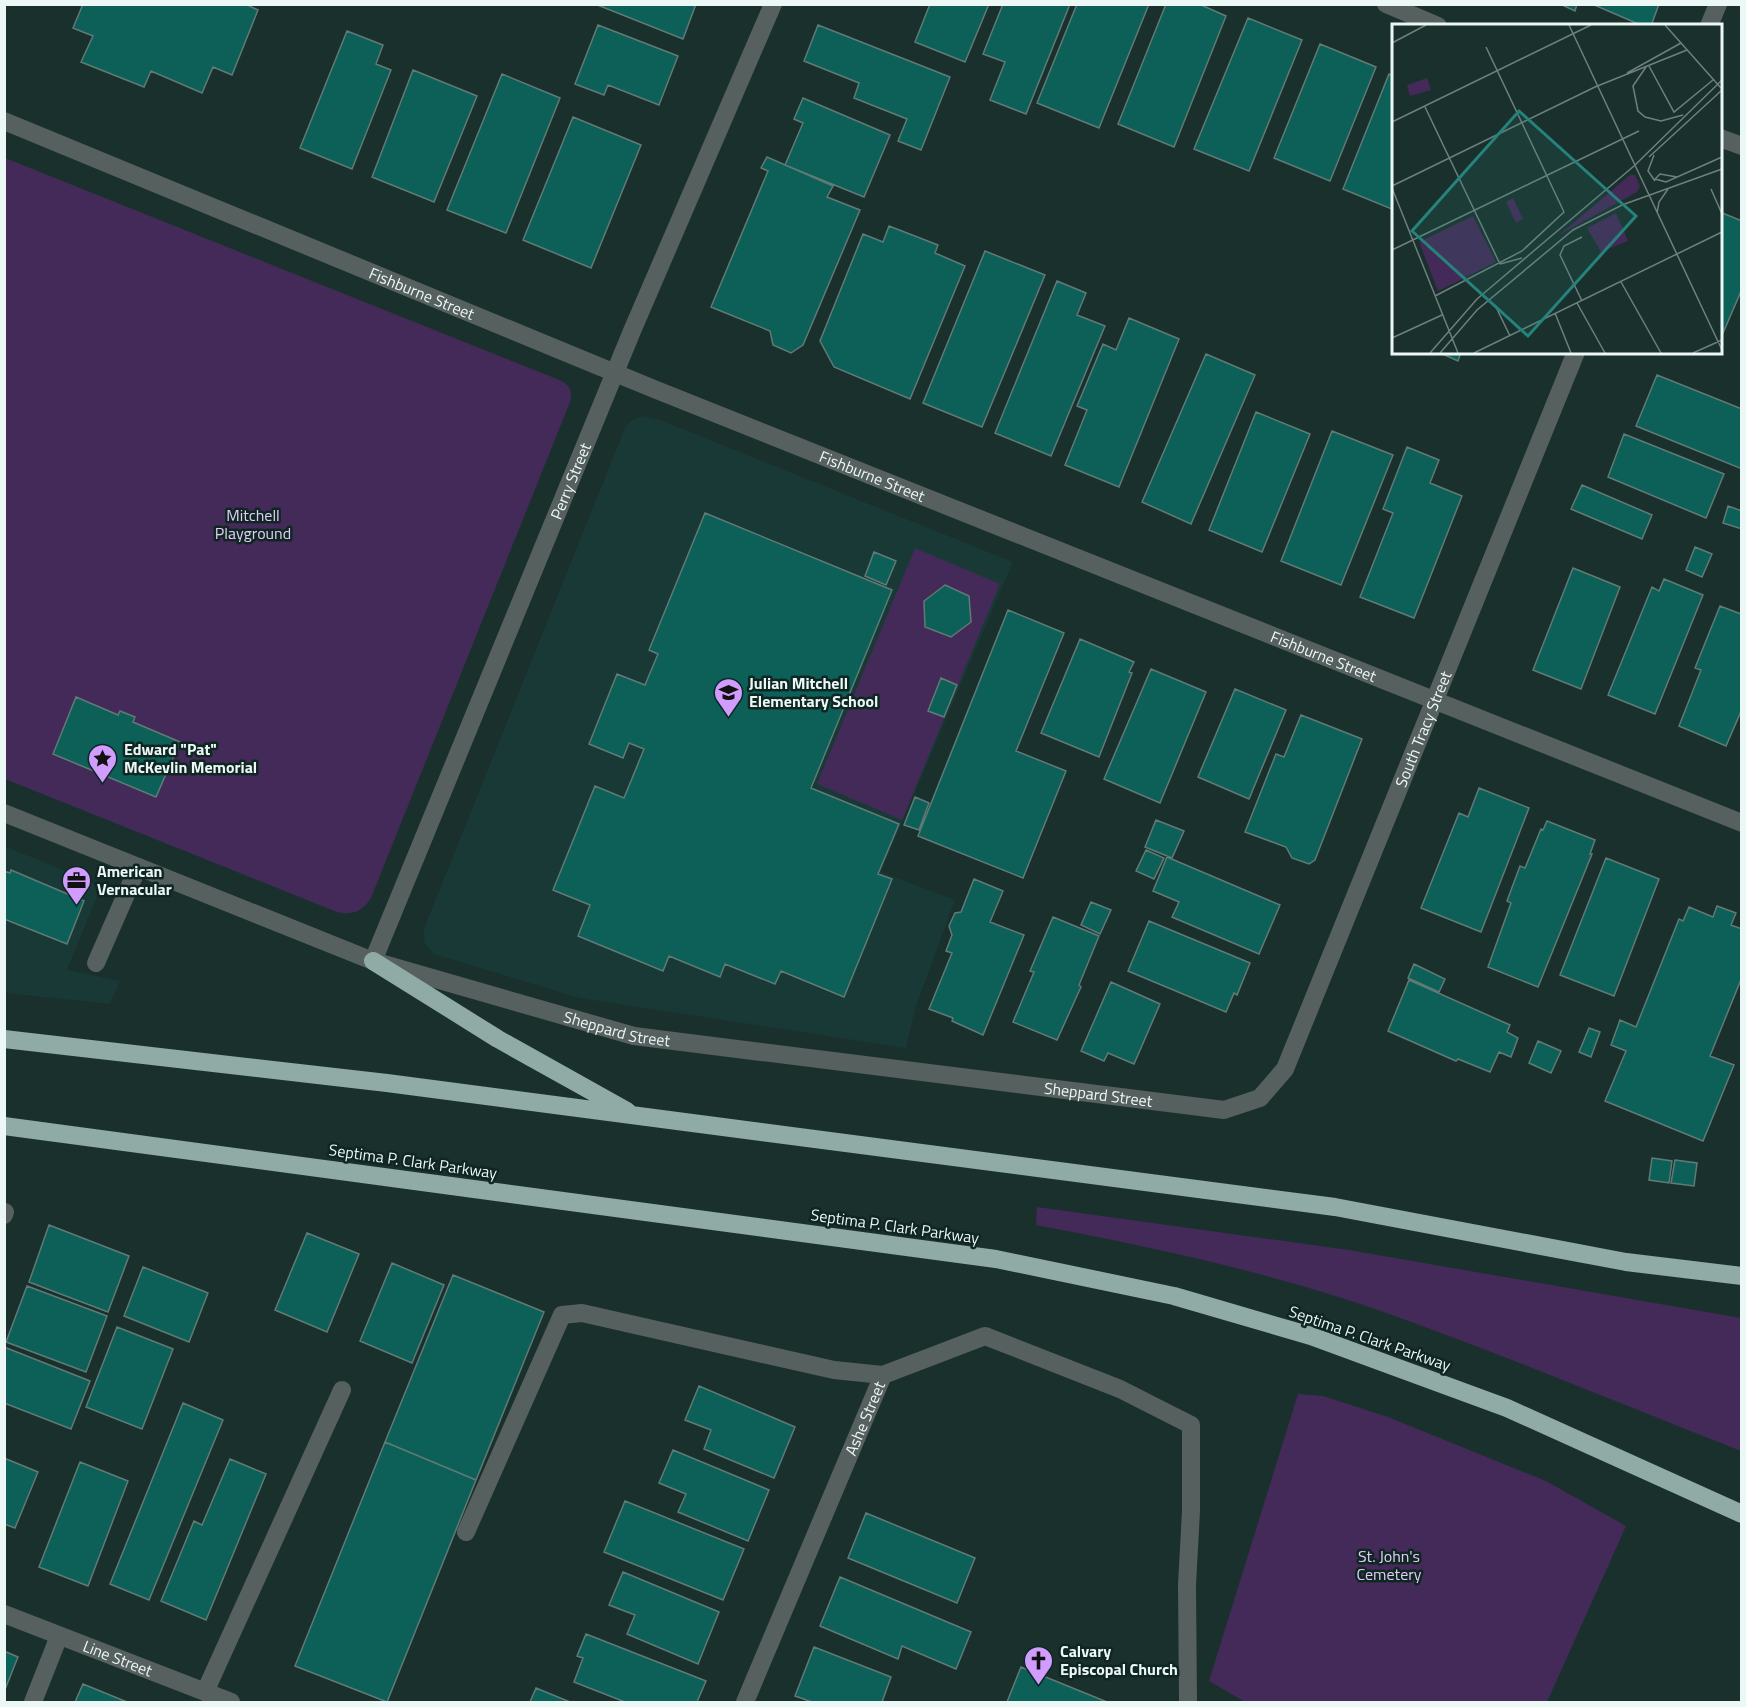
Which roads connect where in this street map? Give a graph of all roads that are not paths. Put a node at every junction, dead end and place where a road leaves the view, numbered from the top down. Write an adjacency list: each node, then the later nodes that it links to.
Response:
1 (773, 4): 10 (street, Perry Street)
2 (1386, 4): 4 (street)
3 (1718, 4): 5 (street)
4 (1433, 24)
5 (1710, 24)
6 (4, 121): 10 (street, Fishburne Street)
7 (1722, 139): 8 (street)
8 (1742, 146)
9 (1575, 354): 11 (street, South Tracy Street)
10 (615, 373): 11 (street, Fishburne Street); 15 (street, Perry Street)
11 (1434, 700): 13 (street, Fishburne Street); 18 (street, South Tracy Street)
12 (4, 813): 14 (street, Sheppard Street)
13 (1742, 823)
14 (138, 867): 15 (street, Sheppard Street); 16 (street)
15 (373, 961): 18 (street, Sheppard Street); 19 (highway)
16 (96, 963)
17 (4, 1039): 19 (highway)
18 (1260, 1098)
19 (636, 1116): 21 (highway)
20 (4, 1126): 24 (highway, Septima P. Clark Parkway)
21 (1742, 1276)
22 (883, 1375): 25 (street); 31 (street, Ashe Street); 32 (street, Ashe Street)
23 (342, 1390): 28 (street)
24 (1742, 1514)
25 (466, 1532)
26 (4, 1614): 27 (street, Line Street)
27 (59, 1636): 28 (street, Line Street); 29 (street)
28 (205, 1692): 30 (street, Line Street)
29 (33, 1702)
30 (231, 1702)
31 (745, 1702)
32 (1188, 1702)

